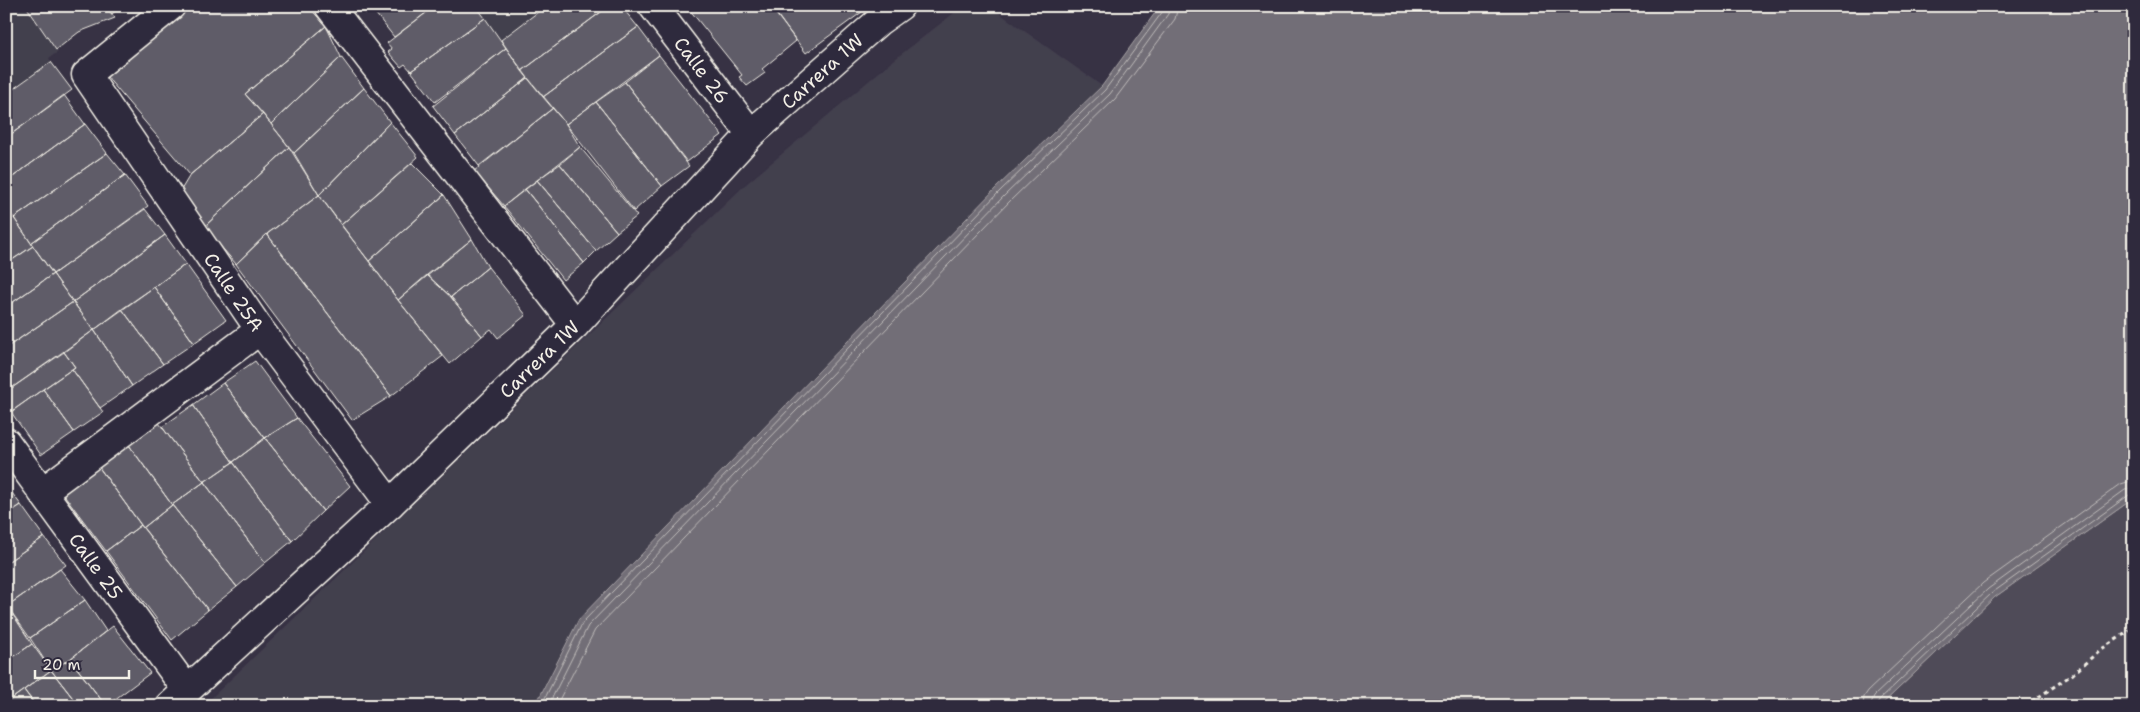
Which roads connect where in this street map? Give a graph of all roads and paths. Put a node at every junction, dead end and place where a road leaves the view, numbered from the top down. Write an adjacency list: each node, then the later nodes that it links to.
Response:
1 (171, 6): 7 (street, Calle 25A)
2 (330, 6): 6 (street)
3 (653, 6): 5 (street, Calle 26)
4 (882, 11): 5 (street, Carrera 1W)
5 (751, 134): 6 (street, Carrera 1W)
6 (575, 325): 10 (street, Carrera 1W)
7 (260, 330): 9 (street); 10 (street, Calle 25A)
8 (6, 442): 9 (street, Calle 25)
9 (42, 492): 12 (street, Calle 25)
10 (390, 504): 12 (street, Carrera 1W)
11 (2134, 628): 13 (path)
12 (178, 698)
13 (2025, 706)

